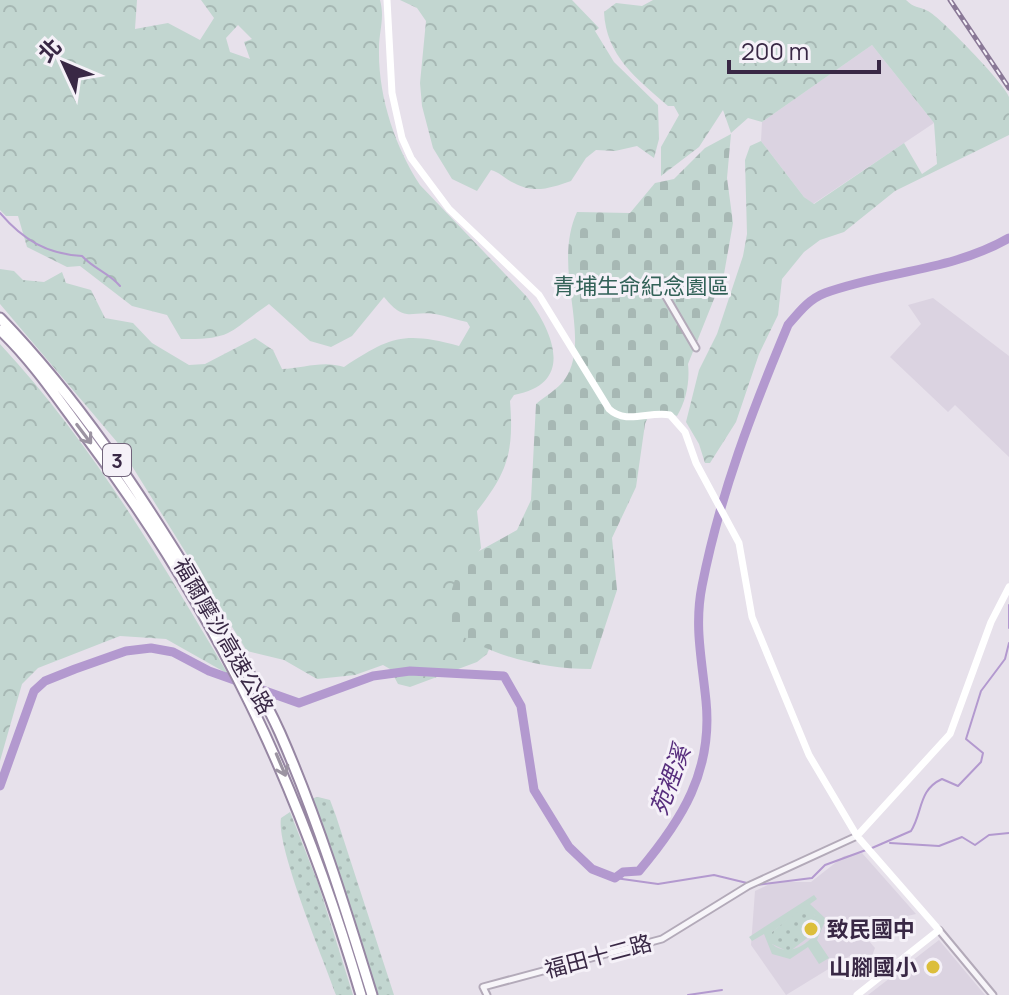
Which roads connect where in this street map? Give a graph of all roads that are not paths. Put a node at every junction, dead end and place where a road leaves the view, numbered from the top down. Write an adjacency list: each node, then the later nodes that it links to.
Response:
1 (387, 0): 9 (main road)
2 (665, 295): 5 (street)
3 (0, 318): 7 (highway, 福爾摩沙高速公路 / 3)
4 (0, 330): 7 (highway, 福爾摩沙高速公路 / 3, one-way to 7)
5 (696, 348)
6 (1009, 587): 9 (main road)
7 (211, 619): 8 (highway, 福爾摩沙高速公路 / 3)
8 (305, 809): 11 (highway, 福爾摩沙高速公路 / 3); 12 (highway, 福爾摩沙高速公路 / 3)
9 (857, 836): 10 (main road); 13 (street, 福田十二路)
10 (939, 930): 14 (main road); 15 (street)
11 (361, 995)
12 (372, 995)
13 (487, 995)
14 (857, 995)
15 (993, 995)

